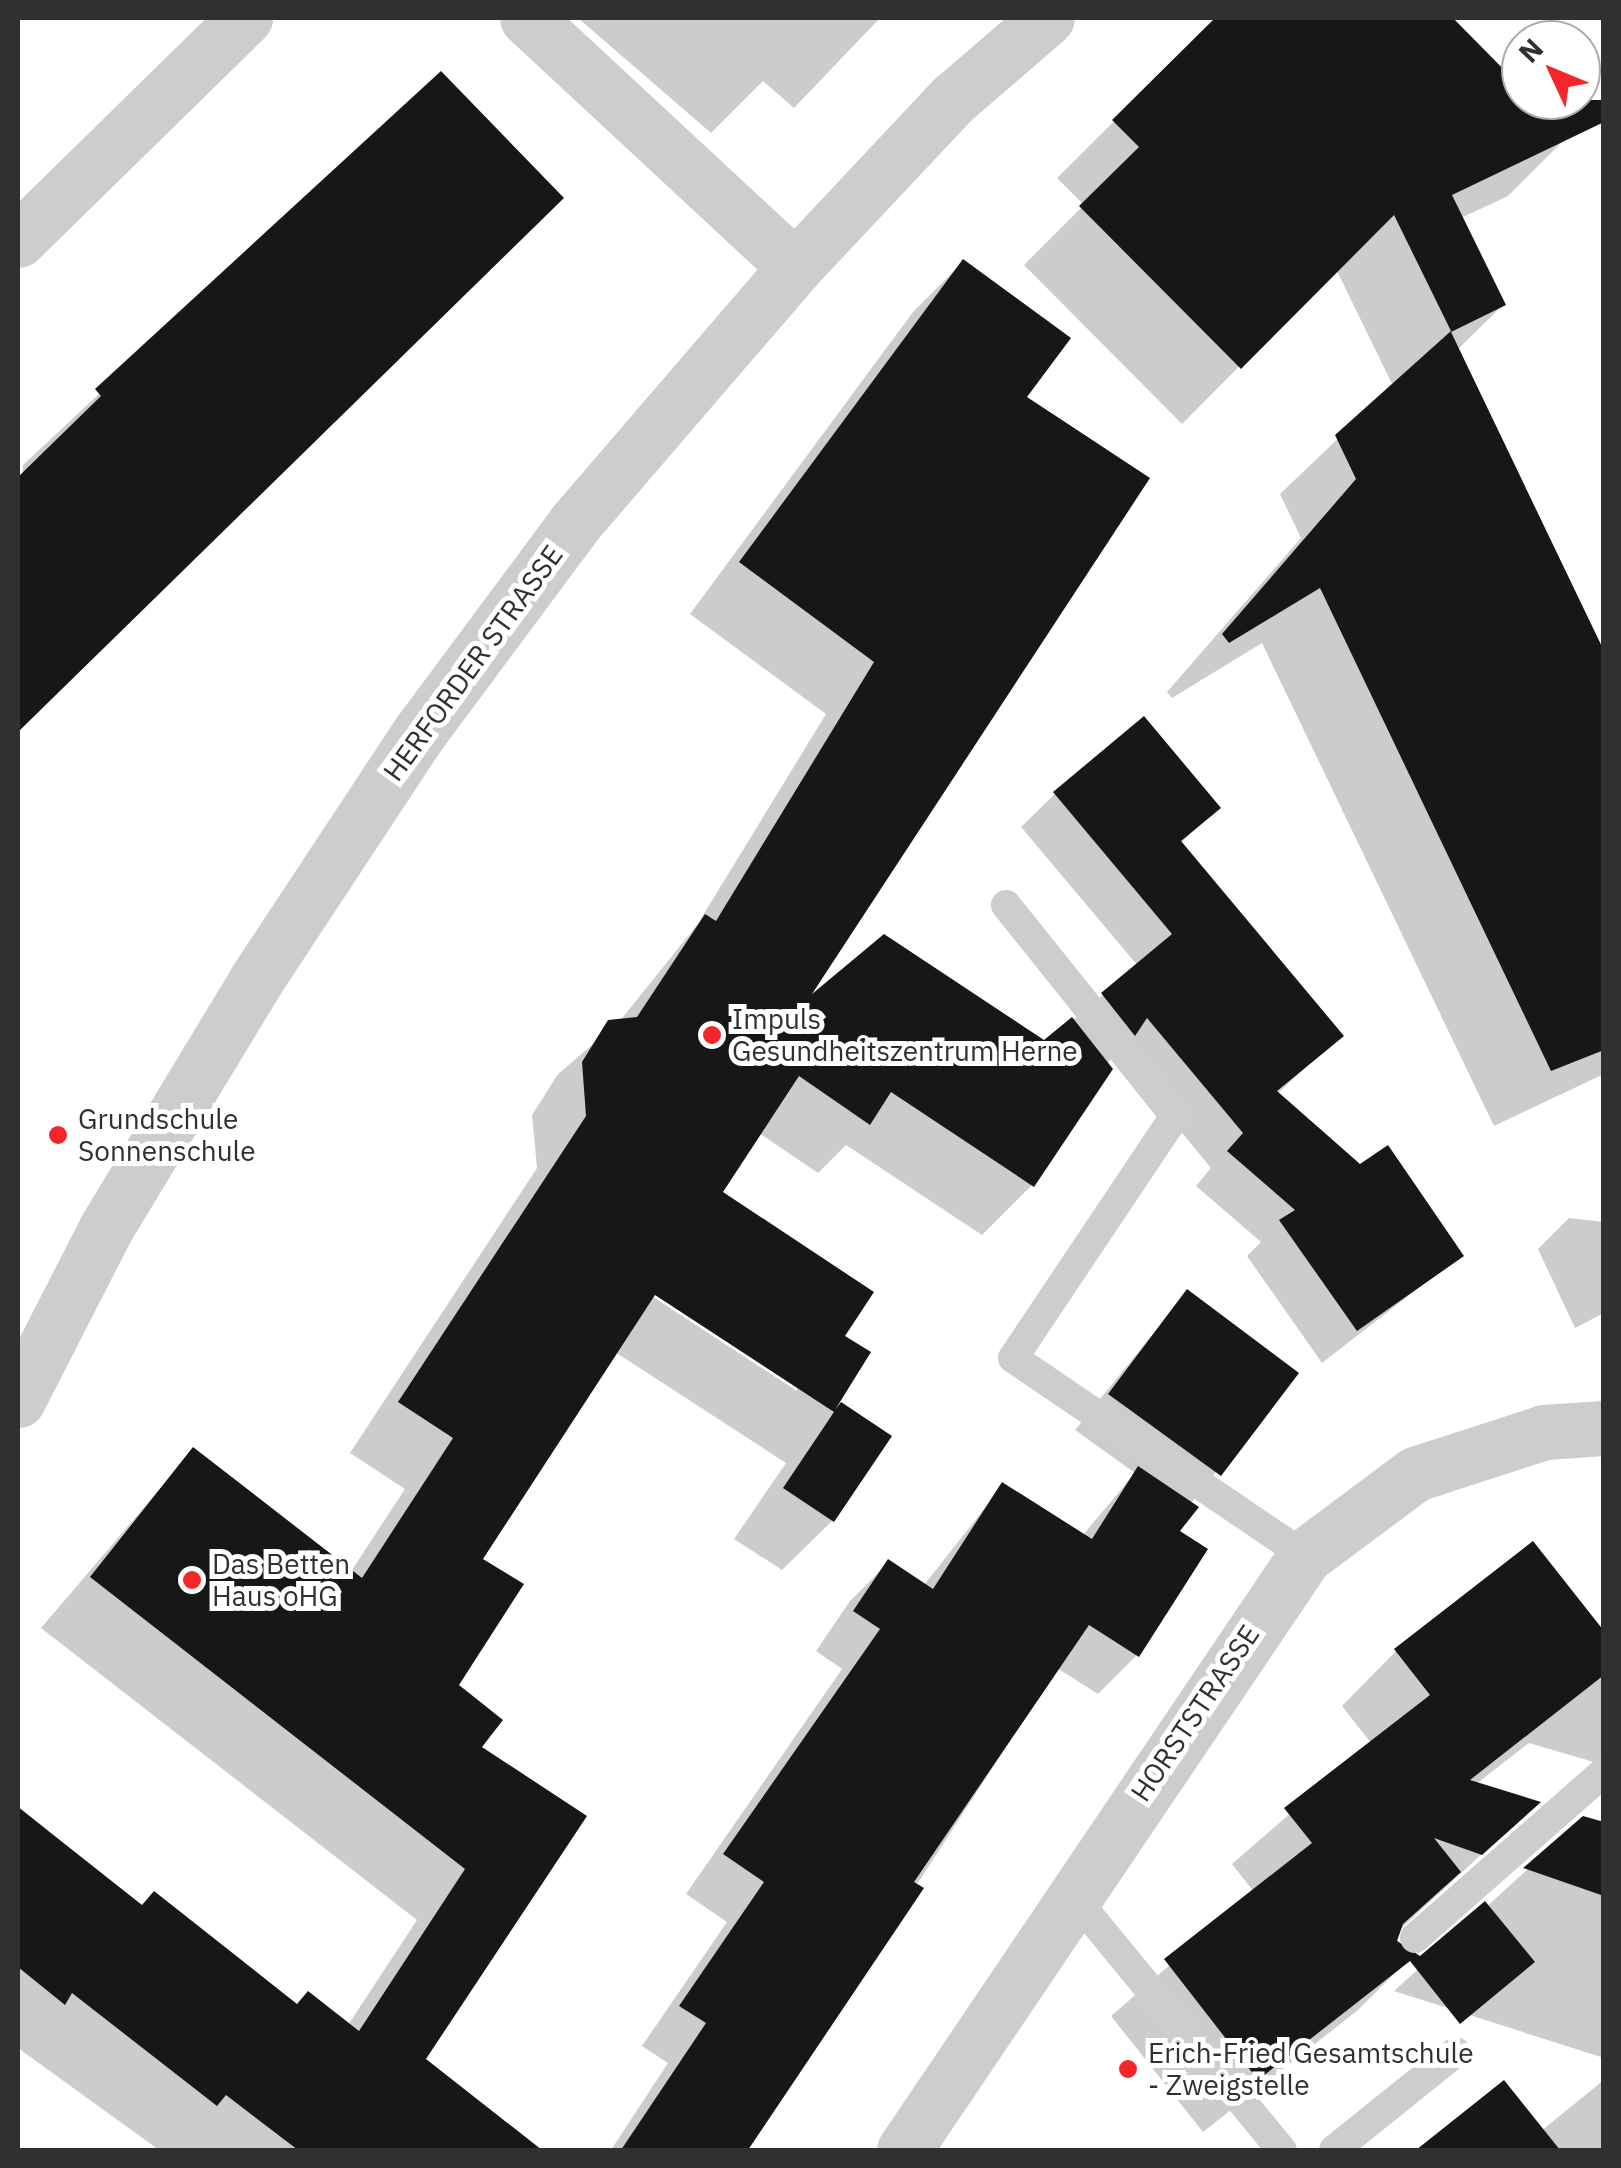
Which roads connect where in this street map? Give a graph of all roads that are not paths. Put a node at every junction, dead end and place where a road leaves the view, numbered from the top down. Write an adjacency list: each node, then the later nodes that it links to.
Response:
1 (245, 18): 4 (street)
2 (527, 18): 5 (street)
3 (1047, 18): 5 (street, HERFORDER STRASSE)
4 (18, 240)
5 (794, 267): 7 (street, HERFORDER STRASSE)
6 (1006, 905): 9 (lane)
7 (18, 1400)
8 (1604, 1428): 9 (street, HORSTSTRASSE)
9 (1305, 1556): 11 (street, HORSTSTRASSE)
10 (1604, 1772): 12 (lane)
11 (1073, 1896): 14 (street, HORSTSTRASSE); 15 (lane)
12 (1415, 1938)
13 (1456, 2052): 16 (lane)
14 (904, 2150)
15 (1282, 2150)
16 (1334, 2150)

